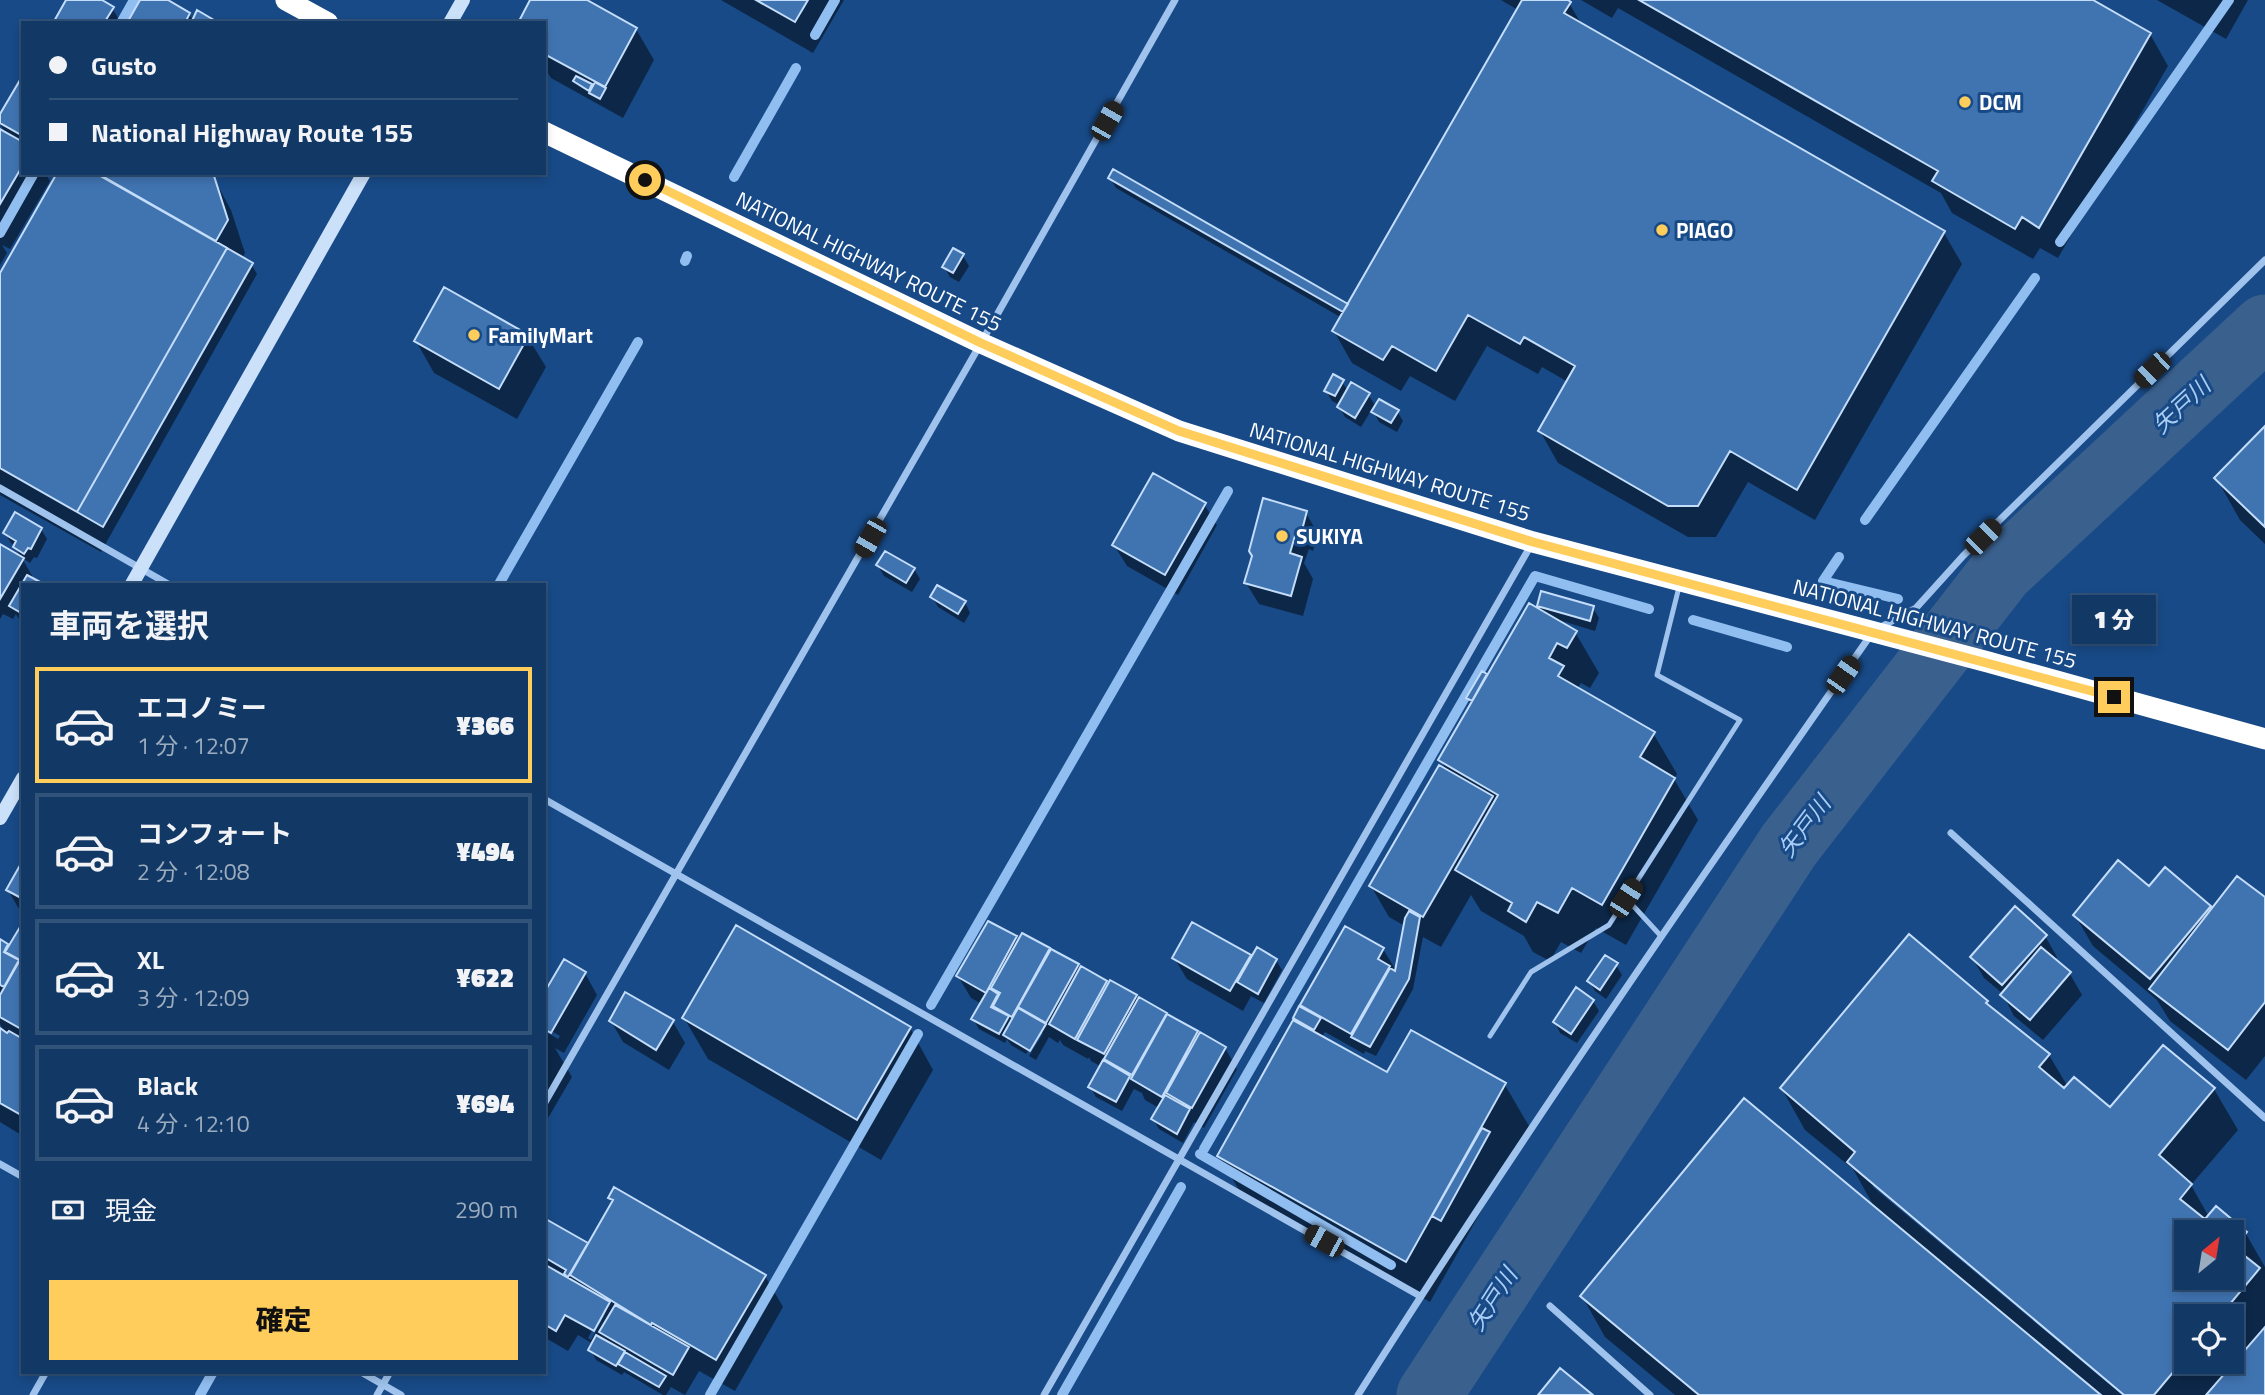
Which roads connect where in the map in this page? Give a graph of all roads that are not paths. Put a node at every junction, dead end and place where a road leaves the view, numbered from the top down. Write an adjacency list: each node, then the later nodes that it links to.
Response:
1 (286, 0): 4 (highway)
2 (463, 0): 5 (street)
3 (1175, 0): 9 (street)
4 (324, 21)
5 (451, 21)
6 (546, 133): 9 (highway, NATIONAL HIGHWAY ROUTE 155)
7 (363, 175): 12 (street)
8 (2265, 260): 16 (street)
9 (981, 343): 11 (highway, NATIONAL HIGHWAY ROUTE 155); 22 (street)
10 (0, 488): 12 (street)
11 (1533, 542): 13 (highway, NATIONAL HIGHWAY ROUTE 155); 28 (street)
12 (141, 569): 14 (street); 15 (street)
13 (1680, 580): 16 (highway, NATIONAL HIGHWAY ROUTE 155); 23 (lane)
14 (133, 583)
15 (166, 583)
16 (1882, 634): 17 (highway, NATIONAL HIGHWAY ROUTE 155); 24 (street)
17 (2265, 739)
18 (21, 781): 20 (street)
19 (546, 800): 22 (street)
20 (0, 818)
21 (1951, 834): 27 (street)
22 (677, 874): 26 (street); 28 (street)
23 (1626, 898): 24 (lane); 25 (lane)
24 (1660, 935): 31 (street)
25 (1490, 1035)
26 (546, 1101)
27 (2265, 1118)
28 (1179, 1159): 31 (street); 40 (street)
29 (0, 1164): 30 (street)
30 (21, 1176)
31 (1420, 1296): 41 (street)
32 (1550, 1306): 42 (street)
33 (45, 1374): 37 (street)
34 (365, 1374): 36 (street)
35 (389, 1374): 36 (street)
36 (383, 1384): 38 (street); 39 (street)
37 (33, 1395)
38 (377, 1395)
39 (401, 1395)
40 (1044, 1395)
41 (1358, 1395)
42 (1650, 1395)

